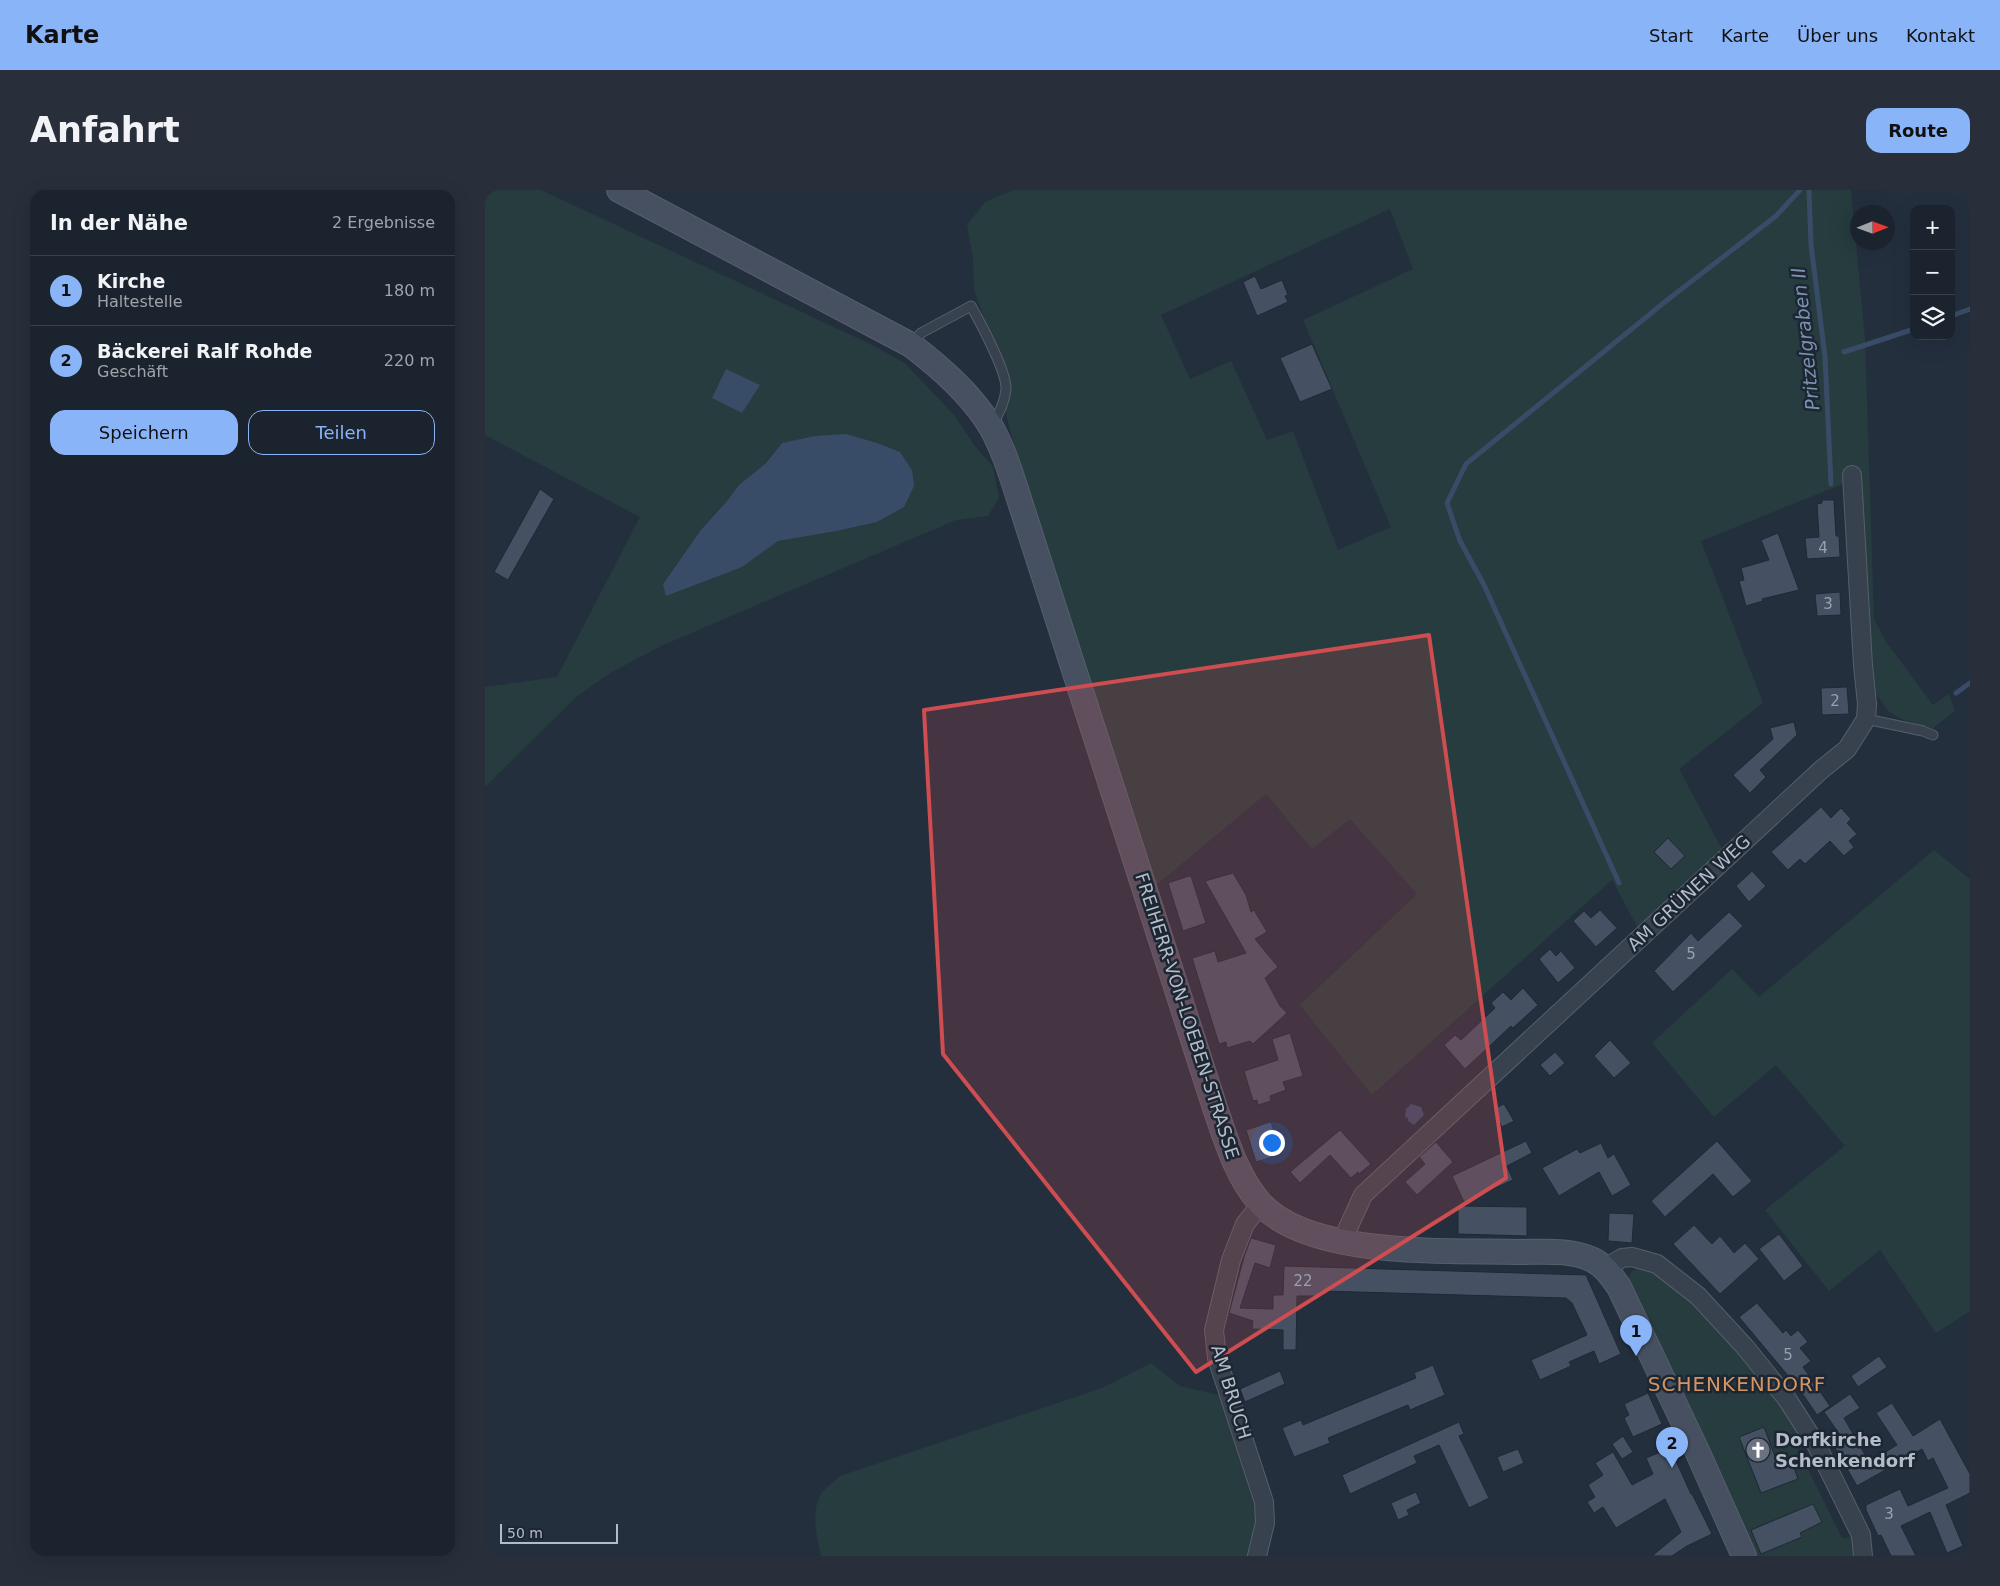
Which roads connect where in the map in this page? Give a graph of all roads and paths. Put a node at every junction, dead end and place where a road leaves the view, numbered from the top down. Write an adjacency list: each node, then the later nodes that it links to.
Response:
1 (619, 190): 2 (main road, FREIHERR-VON-LOEBEN-STRASSE)
2 (911, 345): 3 (main road, FREIHERR-VON-LOEBEN-STRASSE); 3 (lane)
3 (991, 427): 7 (main road, FREIHERR-VON-LOEBEN-STRASSE)
4 (1853, 475): 5 (street)
5 (1866, 719): 6 (lane); 8 (street, AM GRÜNEN WEG)
6 (1933, 735)
7 (1261, 1204): 8 (main road, FREIHERR-VON-LOEBEN-STRASSE); 10 (street, AM BRUCH)
8 (1344, 1241): 9 (main road, FREIHERR-VON-LOEBEN-STRASSE)
9 (1605, 1268): 11 (main road, FREIHERR-VON-LOEBEN-STRASSE); 12 (street)
10 (1257, 1556)
11 (1744, 1556)
12 (1863, 1556)

